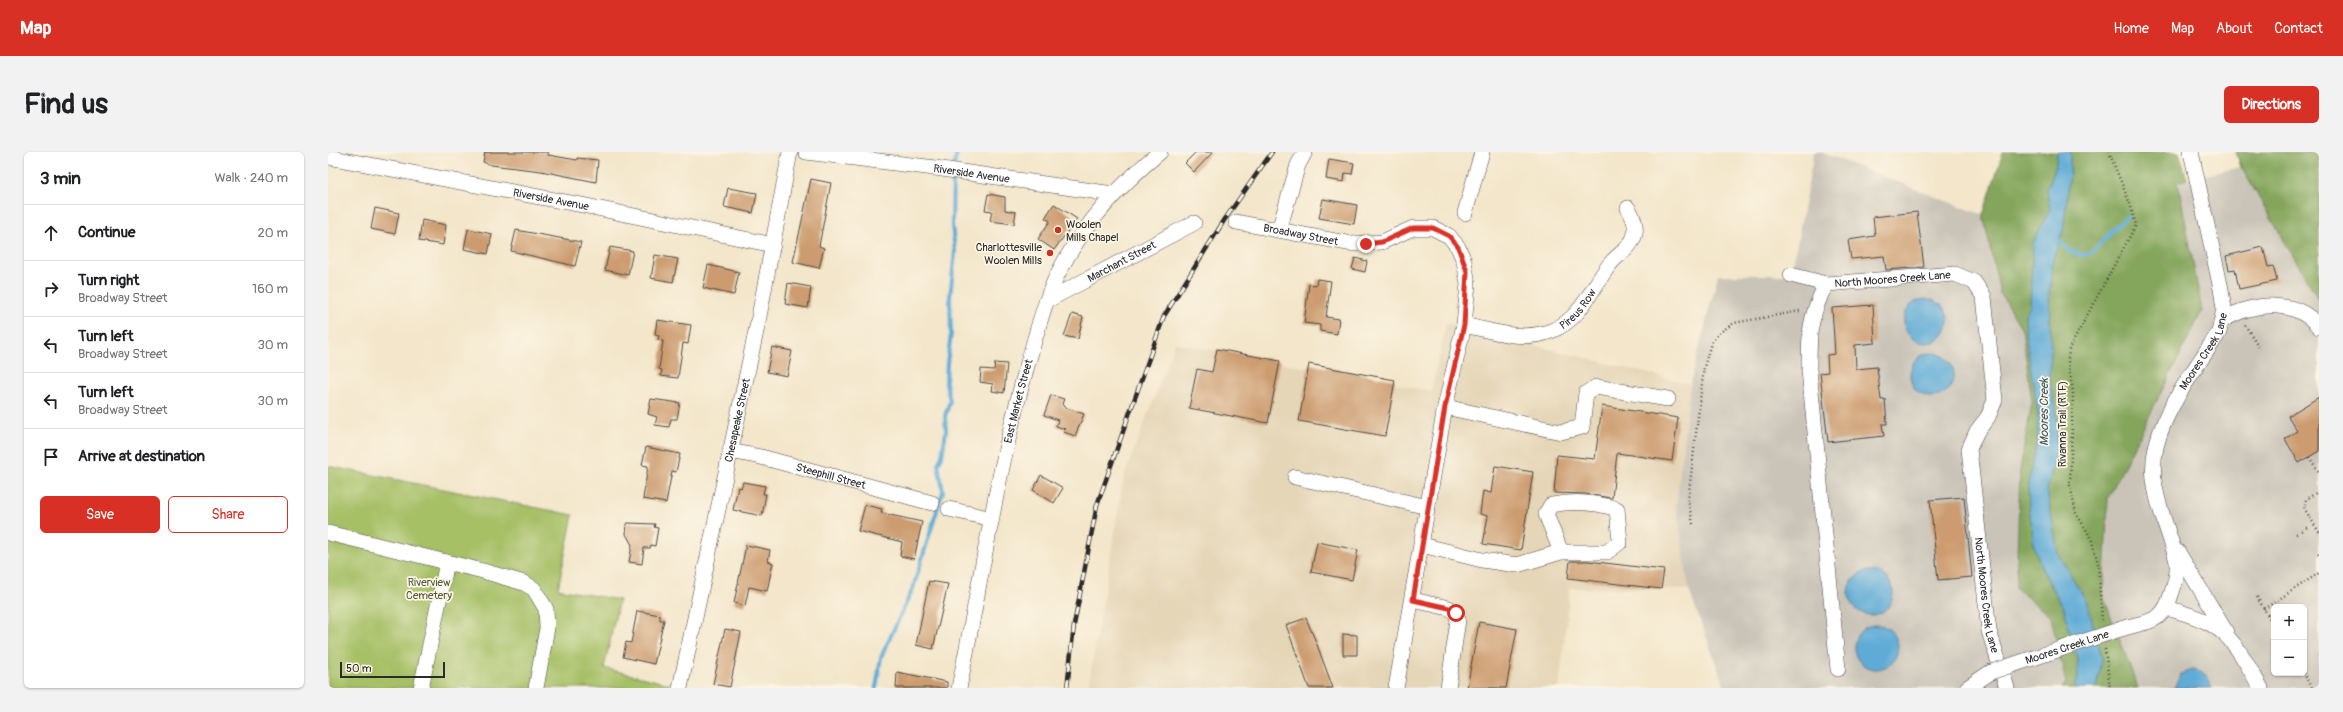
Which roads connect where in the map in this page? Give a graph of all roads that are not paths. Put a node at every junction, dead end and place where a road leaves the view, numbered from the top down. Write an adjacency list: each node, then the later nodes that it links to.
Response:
1 (790, 152): 14 (street, Chesapeake Street)
2 (806, 152): 8 (street, Riverside Avenue)
3 (1160, 152): 8 (street, East Market Street)
4 (1305, 152): 13 (street)
5 (1482, 152): 10 (street)
6 (2191, 152): 18 (street, Moores Creek Lane)
7 (328, 157): 14 (street, Riverside Avenue)
8 (1113, 194): 17 (street, East Market Street)
9 (1628, 208): 19 (street, Pireus Row)
10 (1465, 213)
11 (1236, 222): 13 (street, Broadway Street)
12 (1194, 223): 17 (street, Marchant Street)
13 (1279, 230): 19 (street, Broadway Street)
14 (772, 245): 23 (street, Chesapeake Street)
15 (1791, 275): 16 (street)
16 (1826, 284): 37 (street, North Moores Creek Lane); 45 (street, North Moores Creek Lane)
17 (1048, 300): 28 (street, East Market Street)
18 (2223, 320): 20 (street); 30 (street, Moores Creek Lane)
19 (1464, 325): 22 (street, Broadway Street)
20 (2319, 327)
21 (1668, 399): 22 (street)
22 (1445, 407): 26 (street, Broadway Street)
23 (730, 451): 25 (street, Steephill Street); 40 (street, Chesapeake Street)
24 (1295, 477): 26 (street)
25 (932, 503)
26 (1428, 507): 31 (street, Broadway Street)
27 (949, 509): 28 (street)
28 (992, 519): 41 (street, East Market Street)
29 (328, 533): 33 (street)
30 (2173, 544): 35 (street, Moores Creek Lane); 36 (street, Moores Creek Lane)
31 (1422, 545): 32 (street); 34 (street, Broadway Street)
32 (1561, 552): 32 (street)
33 (447, 562): 38 (street); 39 (street)
34 (1413, 600): 42 (street, Broadway Street); 43 (street)
35 (2167, 608): 36 (street, Moores Creek Lane); 44 (street, Moores Creek Lane, bridge)
36 (2233, 643): 46 (street, Moores Creek Lane)
37 (1838, 669)
38 (421, 688)
39 (536, 688)
40 (680, 688)
41 (959, 688)
42 (1396, 688)
43 (1448, 688)
44 (1967, 688)
45 (2007, 688)
46 (2261, 688)

